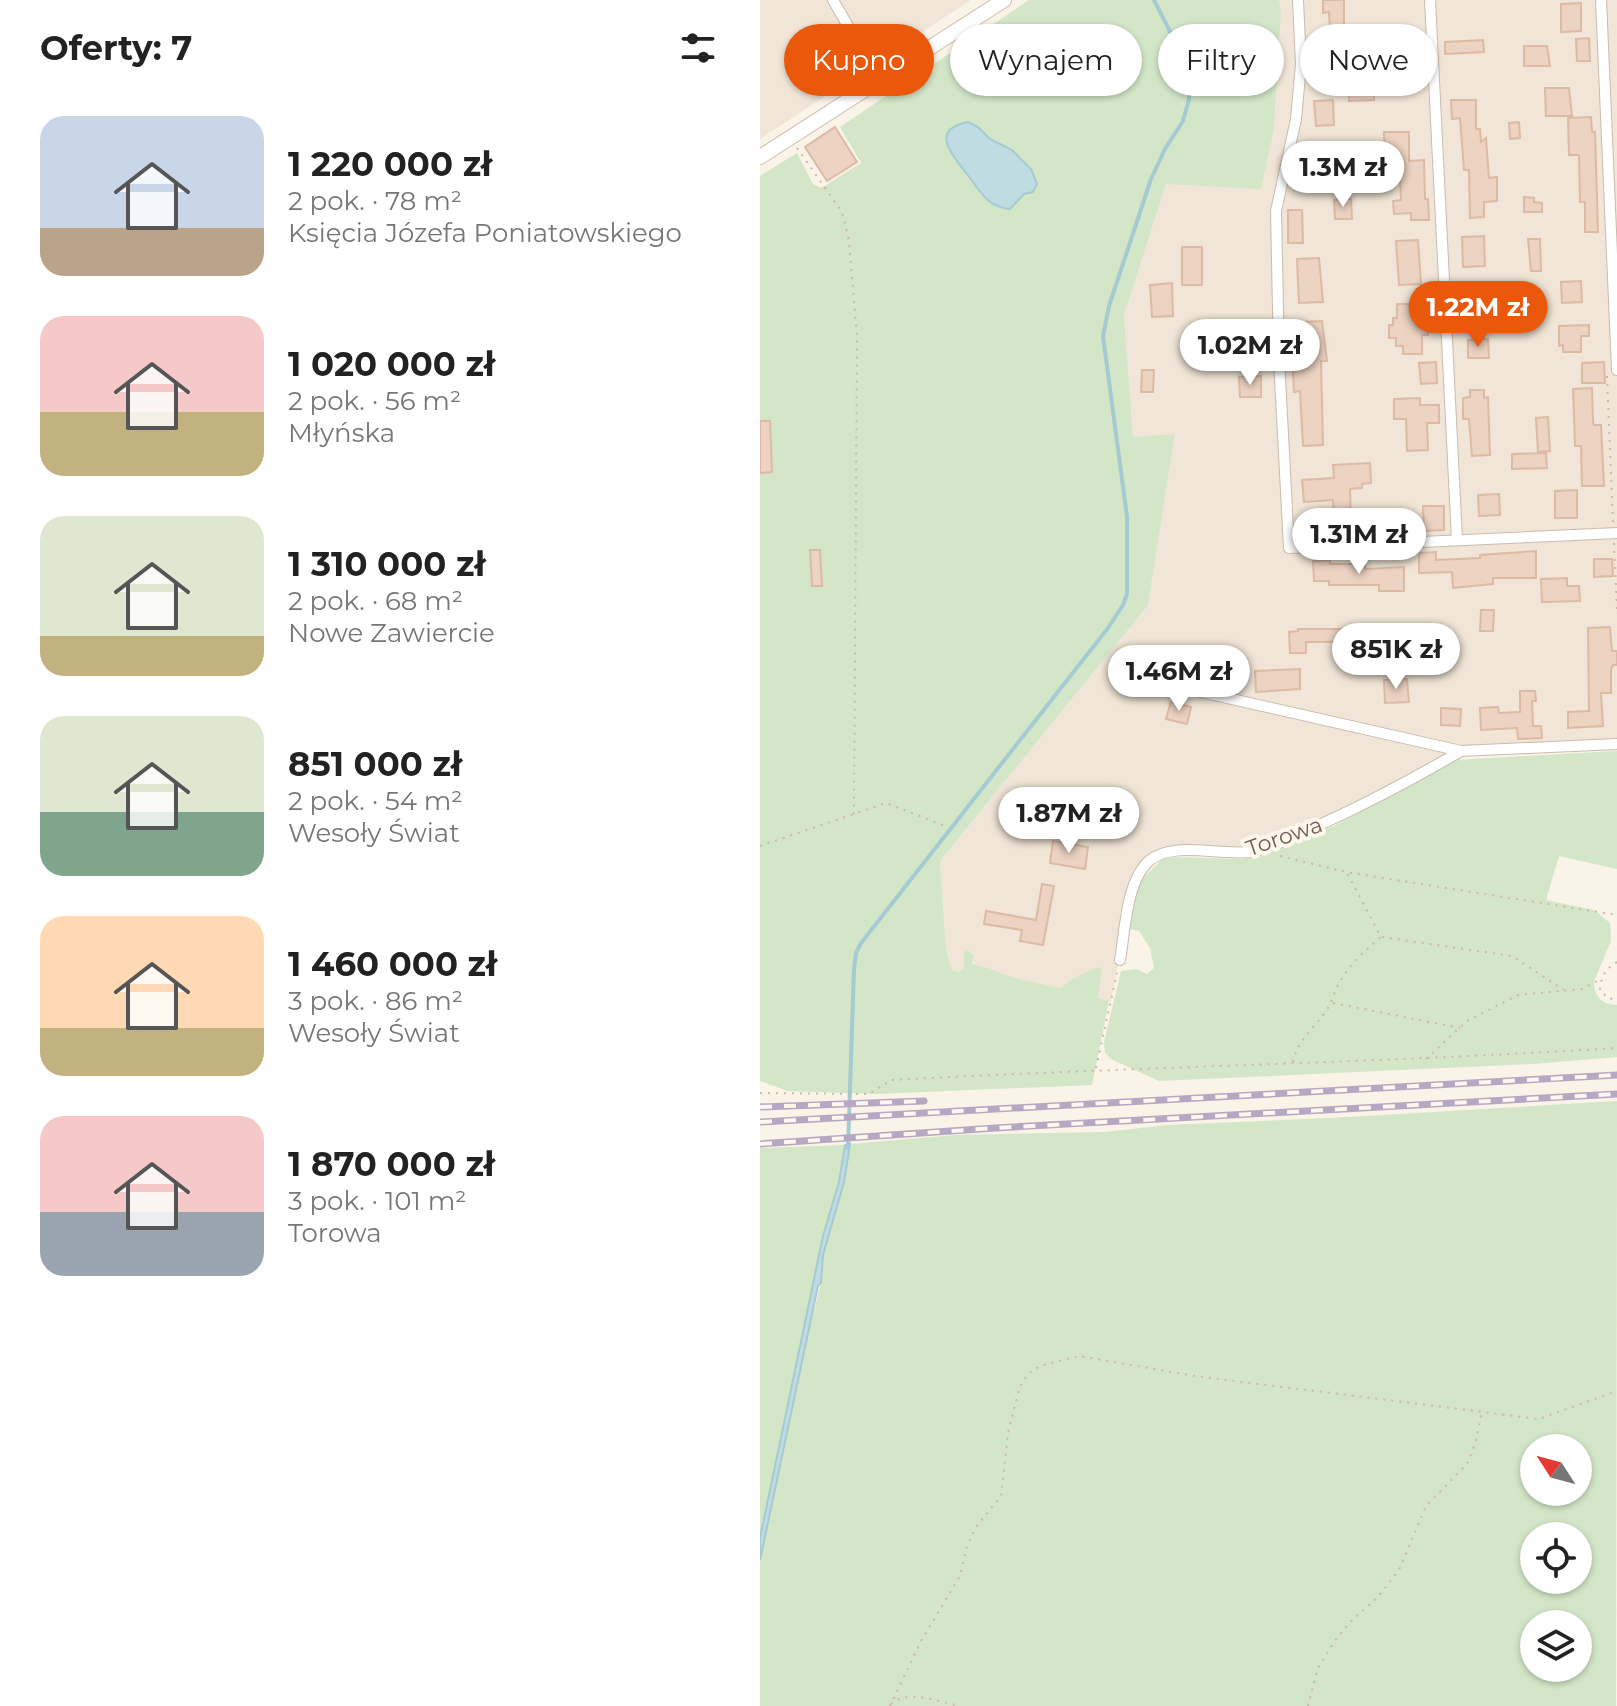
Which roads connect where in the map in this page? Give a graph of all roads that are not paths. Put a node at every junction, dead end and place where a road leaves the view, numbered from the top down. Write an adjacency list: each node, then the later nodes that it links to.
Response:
1 (833, 0): 6 (street)
2 (1004, 0): 7 (street)
3 (1298, 0): 11 (street)
4 (1430, 0): 14 (street)
5 (1601, 0): 12 (street)
6 (847, 24)
7 (934, 45)
8 (854, 96): 9 (street)
9 (760, 157)
10 (1199, 349): 11 (street)
11 (1279, 359): 14 (street)
12 (1617, 370)
13 (1615, 538): 14 (street)
14 (1457, 540)
15 (1170, 685): 17 (street)
16 (1617, 744): 17 (street)
17 (1461, 751): 18 (street, Torowa)
18 (1120, 960)

